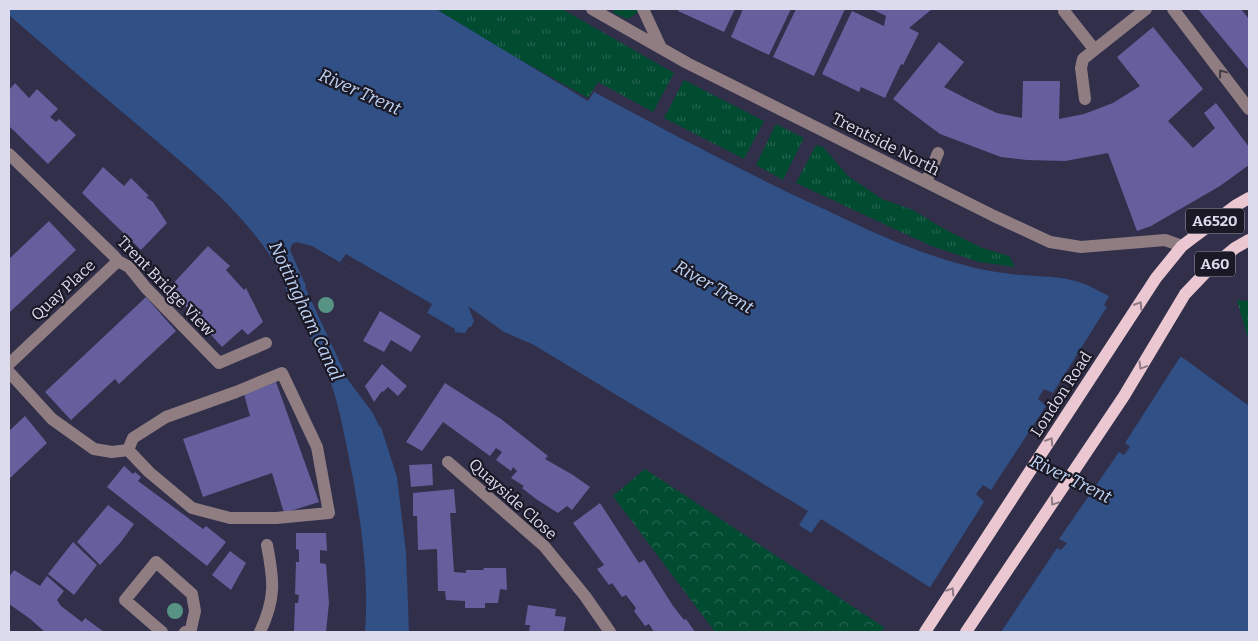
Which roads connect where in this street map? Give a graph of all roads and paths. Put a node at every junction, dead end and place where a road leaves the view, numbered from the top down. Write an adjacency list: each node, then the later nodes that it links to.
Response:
1 (592, 9): 6 (street, Trentside North)
2 (643, 9): 6 (street)
3 (1146, 9): 7 (street)
4 (1173, 9): 9 (street, one-way to 4)
5 (1064, 11): 7 (street)
6 (661, 48): 12 (street, Trentside North)
7 (1094, 49): 8 (street)
8 (1085, 99)
9 (1249, 109)
10 (938, 152): 12 (street)
11 (9, 154): 16 (street, Trent Bridge View)
12 (926, 182): 15 (street, Trentside North)
13 (1249, 198): 15 (main road, London Road / A6520)
14 (1249, 240): 28 (main road, A60, one-way to 28)
15 (1182, 246): 27 (main road, London Road / A60, one-way to 15)
16 (118, 261): 17 (street, Trent Bridge View); 18 (street, Quay Place)
17 (266, 343)
18 (9, 364)
19 (9, 372): 20 (street)
20 (128, 450): 20 (street)
21 (448, 462): 26 (street, Quayside Close)
22 (267, 545): 25 (street)
23 (191, 631): 24 (street)
24 (162, 632)
25 (260, 632)
26 (610, 632)
27 (925, 632)
28 (966, 632)

